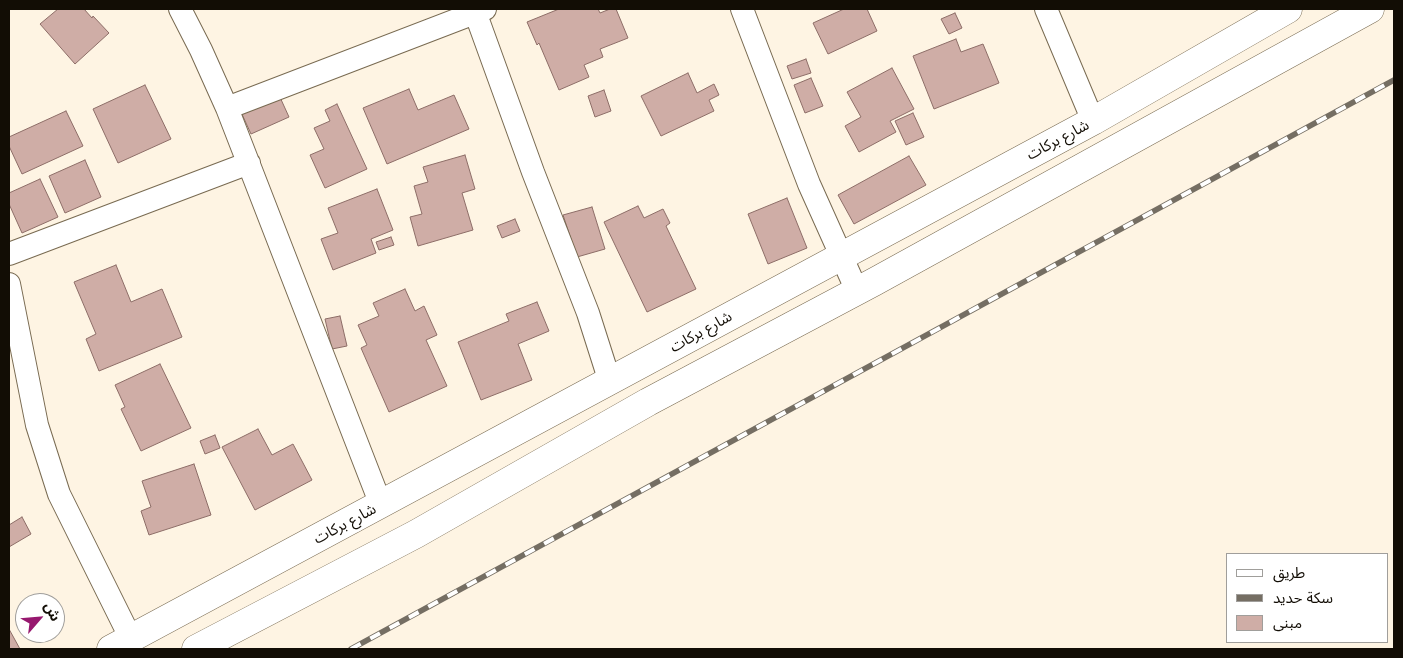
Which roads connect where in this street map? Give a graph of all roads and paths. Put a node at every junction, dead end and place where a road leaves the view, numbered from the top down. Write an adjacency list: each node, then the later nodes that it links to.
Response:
1 (180, 9): 7 (street)
2 (742, 9): 11 (street)
3 (1046, 9): 8 (street)
4 (1288, 9): 8 (main road, شارع بركات)
5 (1370, 9): 13 (main road)
6 (478, 10): 7 (street); 14 (street)
7 (227, 108): 9 (street)
8 (1093, 121): 11 (main road, شارع بركات)
9 (249, 163): 10 (street); 15 (street)
10 (9, 254)
11 (840, 256): 13 (street); 14 (main road, شارع بركات)
12 (9, 284): 16 (street)
13 (857, 291): 17 (main road)
14 (610, 382): 15 (main road, شارع بركات)
15 (381, 505): 16 (main road, شارع بركات)
16 (121, 644)
17 (196, 649)

